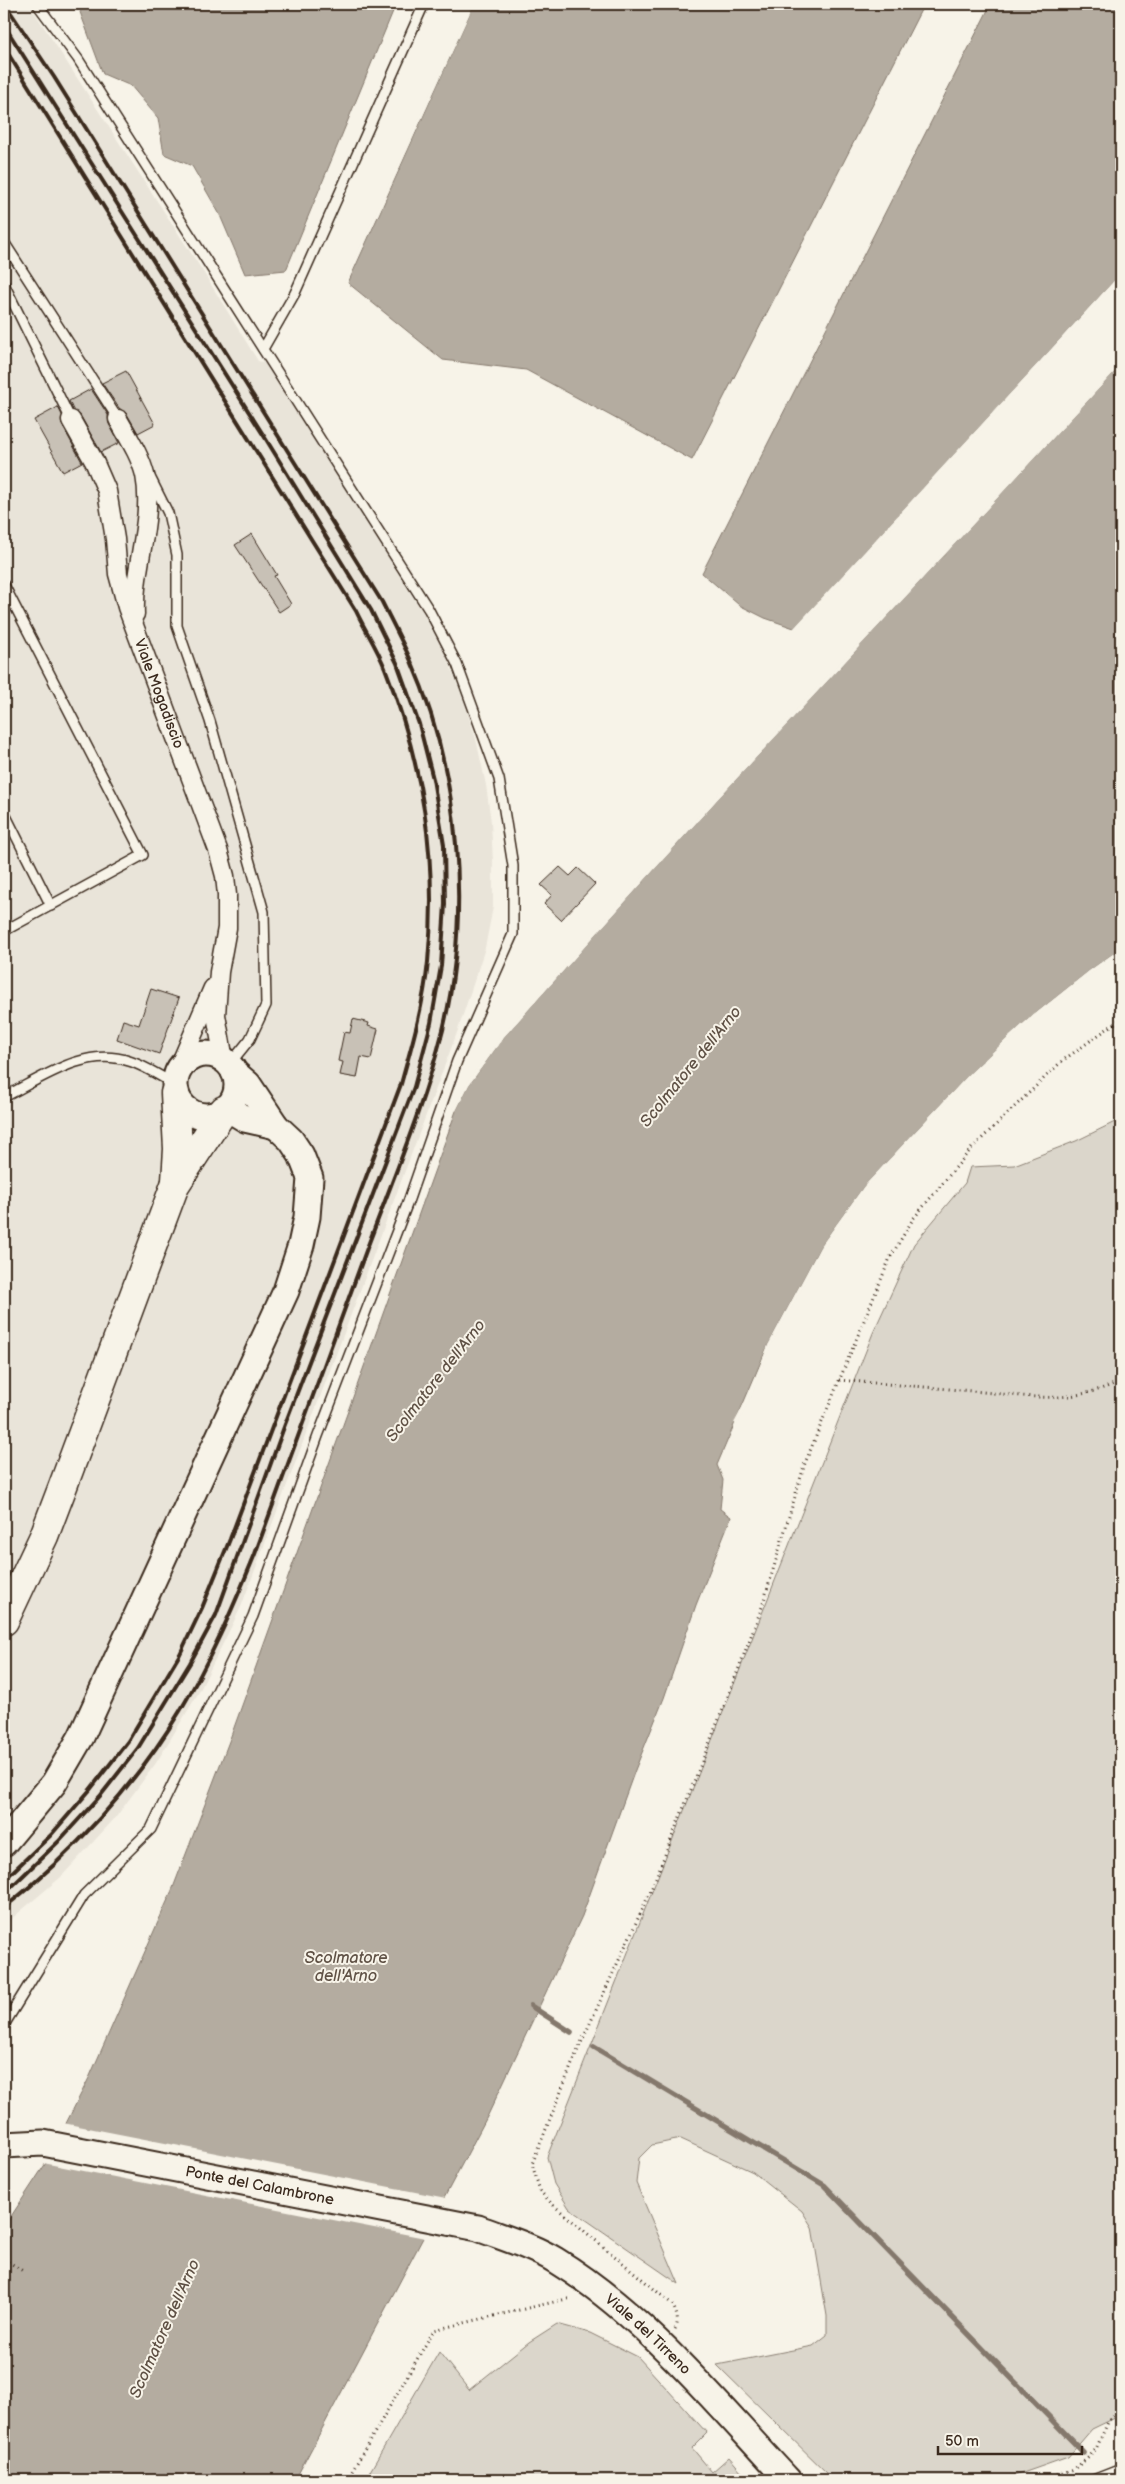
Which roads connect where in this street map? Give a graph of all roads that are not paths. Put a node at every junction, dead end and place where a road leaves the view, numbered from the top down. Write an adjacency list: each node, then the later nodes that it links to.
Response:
1 (37, 4): 5 (lane)
2 (424, 4): 5 (lane)
3 (4, 242): 6 (lane)
4 (4, 284): 7 (lane)
5 (263, 349): 23 (lane)
6 (118, 419): 8 (street)
7 (71, 420): 10 (street, Viale Mogadiscio)
8 (136, 450): 10 (street); 15 (lane)
9 (4, 584): 12 (lane)
10 (136, 627): 14 (street, Viale Mogadiscio)
11 (4, 812): 12 (lane)
12 (51, 906): 13 (lane)
13 (4, 931)
14 (219, 972): 15 (street, Viale Mogadiscio); 16 (street, Viale Mogadiscio)
15 (229, 1066): 16 (street); 18 (street, Viale Mogadiscio); 19 (street)
16 (175, 1084): 17 (lane); 18 (street); 20 (highway)
17 (4, 1097)
18 (225, 1109): 19 (street); 20 (highway)
19 (276, 1126): 22 (street)
20 (175, 1185): 21 (highway)
21 (4, 1621)
22 (4, 1843)
23 (4, 2025)
24 (4, 2145): 25 (street, Ponte del Calambrone)
25 (478, 2228): 27 (street, Viale del Tirreno)
26 (1121, 2468): 28 (lane)
27 (788, 2480)
28 (1093, 2480)

